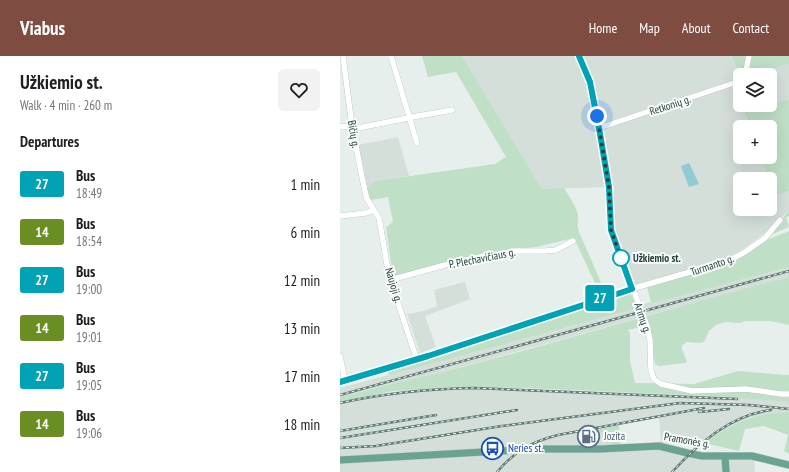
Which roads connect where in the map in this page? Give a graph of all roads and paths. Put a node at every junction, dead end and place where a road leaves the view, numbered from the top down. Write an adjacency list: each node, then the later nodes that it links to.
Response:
1 (344, 56): 10 (street, Bičių g.)
2 (391, 56): 8 (street)
3 (579, 56): 11 (street, Arimų g.)
4 (749, 56): 5 (street)
5 (746, 68)
6 (733, 83): 11 (street, Retkonių g.)
7 (452, 110): 8 (street)
8 (409, 118): 10 (street); 12 (street)
9 (340, 127): 10 (street)
10 (353, 127): 13 (street, Bičių g.)
11 (599, 128): 18 (street, Arimų g.)
12 (417, 143)
13 (374, 210): 14 (street); 17 (street, Naujoji g.)
14 (340, 216)
15 (780, 220): 18 (street, Turmanto g.)
16 (573, 241): 17 (street, P. Plechavičiaus g.)
17 (390, 280): 20 (street, Naujoji g.)
18 (632, 289): 20 (street, Turmanto g.); 22 (street, Arimų g.)
19 (340, 356): 21 (street)
20 (418, 360): 21 (street, Turmanto g.)
21 (342, 382)
22 (789, 394)
23 (725, 456): 24 (main road, Pramonės g.); 25 (main road, Pramonės g.); 26 (main road)
24 (340, 460)
25 (789, 465)
26 (726, 472)

